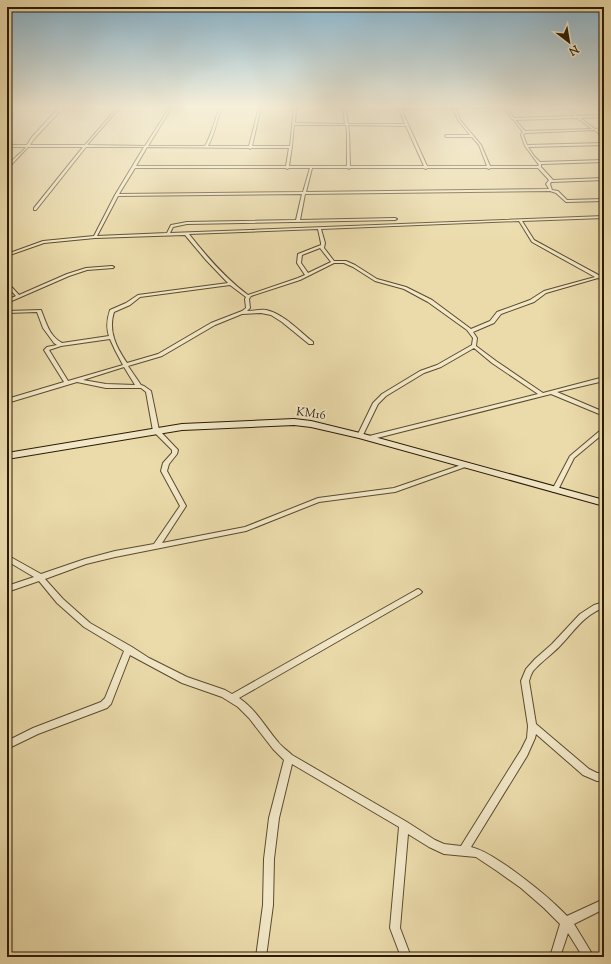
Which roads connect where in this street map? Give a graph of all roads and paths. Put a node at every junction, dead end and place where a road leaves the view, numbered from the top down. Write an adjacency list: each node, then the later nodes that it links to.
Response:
1 (22, 152): 18 (street)
2 (80, 152): 25 (street)
3 (143, 152): 11 (street)
4 (289, 152): 12 (street)
5 (348, 152): 14 (street)
6 (419, 152): 15 (street)
7 (483, 152): 16 (street)
8 (530, 152): 10 (street)
9 (604, 161): 10 (street)
10 (538, 163): 17 (street)
11 (135, 167): 12 (street); 23 (street)
12 (287, 168): 13 (street)
13 (311, 168): 14 (street); 22 (street)
14 (349, 168): 15 (street)
15 (426, 168): 16 (street)
16 (489, 168): 17 (street)
17 (539, 168): 20 (street)
18 (7, 173)
19 (604, 179): 20 (street)
20 (551, 181): 21 (street)
21 (551, 190): 22 (street); 24 (street)
22 (304, 193): 23 (street); 29 (street)
23 (117, 195): 35 (street)
24 (604, 200)
25 (35, 209)
26 (604, 217): 30 (street)
27 (371, 219): 28 (street); 29 (street); 31 (street)
28 (395, 219)
29 (298, 220): 34 (street)
30 (520, 221): 31 (street); 41 (street)
31 (372, 226): 32 (street)
32 (319, 228): 33 (street); 36 (street)
33 (186, 233): 34 (street); 44 (street)
34 (168, 234): 35 (street)
35 (95, 237): 37 (street)
36 (322, 246): 38 (street); 40 (street)
37 (7, 255)
38 (333, 262): 40 (street); 50 (street)
39 (112, 267): 45 (street)
40 (307, 275): 46 (street)
41 (598, 277): 42 (street); 50 (street)
42 (604, 280)
43 (7, 284): 45 (street)
44 (231, 284): 46 (street); 51 (street)
45 (20, 297): 47 (street)
46 (248, 297): 49 (street)
47 (7, 302)
48 (7, 312): 53 (street)
49 (238, 314): 52 (street); 55 (street)
50 (472, 331): 54 (street)
51 (111, 337): 53 (street); 55 (street)
52 (311, 343)
53 (61, 345): 58 (street)
54 (474, 346): 61 (street); 66 (street)
55 (126, 366): 57 (street); 59 (street)
56 (604, 379): 60 (street)
57 (74, 380): 58 (street); 59 (street)
58 (67, 383): 62 (street)
59 (139, 387): 65 (street)
60 (550, 392): 61 (street); 63 (street)
61 (542, 394): 66 (street)
62 (7, 401)
63 (604, 414)
64 (604, 430): 69 (street)
65 (156, 431): 66 (street, KM16); 67 (street, KM16); 71 (street)
66 (364, 437): 68 (street, KM16)
67 (7, 456)
68 (466, 465): 69 (street, KM16); 71 (street)
69 (554, 490): 70 (street, KM16)
70 (604, 503)
71 (156, 546): 73 (street)
72 (7, 558): 73 (street)
73 (40, 577): 74 (street); 77 (street)
74 (7, 589)
75 (418, 592): 78 (street)
76 (604, 605): 79 (street)
77 (129, 649): 78 (street); 80 (street)
78 (232, 698): 81 (street)
79 (532, 726): 82 (street); 84 (street)
80 (7, 745)
81 (289, 758): 83 (street); 87 (street)
82 (604, 777)
83 (404, 825): 84 (street); 88 (street)
84 (464, 850): 86 (street)
85 (604, 904): 86 (street)
86 (566, 922): 89 (street); 90 (street)
87 (261, 957)
88 (406, 957)
89 (555, 957)
90 (589, 957)

